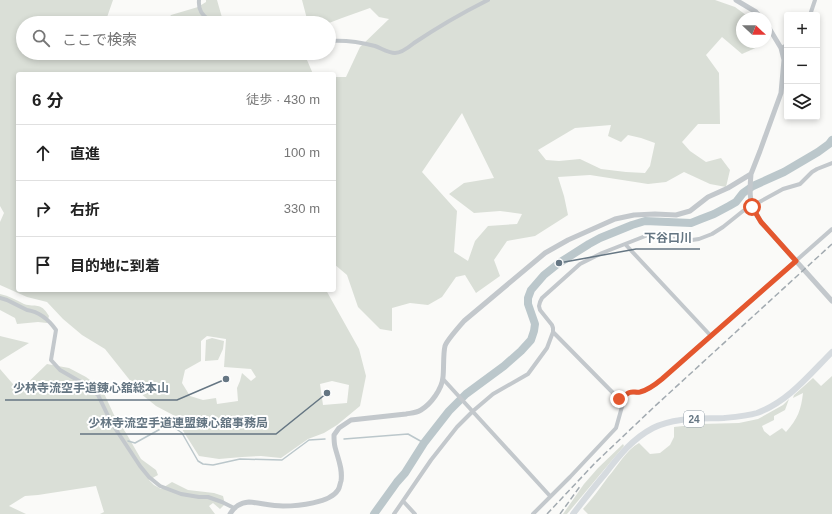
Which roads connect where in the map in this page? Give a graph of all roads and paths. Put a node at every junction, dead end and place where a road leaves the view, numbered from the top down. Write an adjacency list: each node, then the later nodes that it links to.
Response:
1 (199, 0): 7 (street)
2 (488, 0): 9 (street)
3 (736, 0): 5 (street)
4 (815, 0): 6 (street)
5 (756, 12)
6 (811, 12)
7 (204, 16)
8 (772, 33): 11 (street)
9 (336, 40)
10 (784, 46): 11 (street)
11 (781, 48): 13 (street)
12 (832, 163): 14 (street)
13 (751, 174): 14 (street); 23 (street)
14 (752, 207): 16 (street); 17 (street)
15 (832, 229): 17 (street)
16 (625, 244): 20 (street); 21 (street)
17 (796, 261): 19 (street); 21 (street)
18 (0, 298): 28 (street)
19 (832, 302)
20 (553, 332): 24 (street); 25 (street)
21 (711, 336): 24 (street)
22 (832, 352): 33 (main road, 24)
23 (443, 379): 25 (street); 28 (street)
24 (624, 402): 26 (street)
25 (473, 411): 26 (street); 27 (street)
26 (550, 496): 32 (street)
27 (403, 501): 30 (street); 31 (street)
28 (234, 508): 29 (street)
29 (230, 514)
30 (394, 514)
31 (416, 514)
32 (533, 514)
33 (573, 514)

